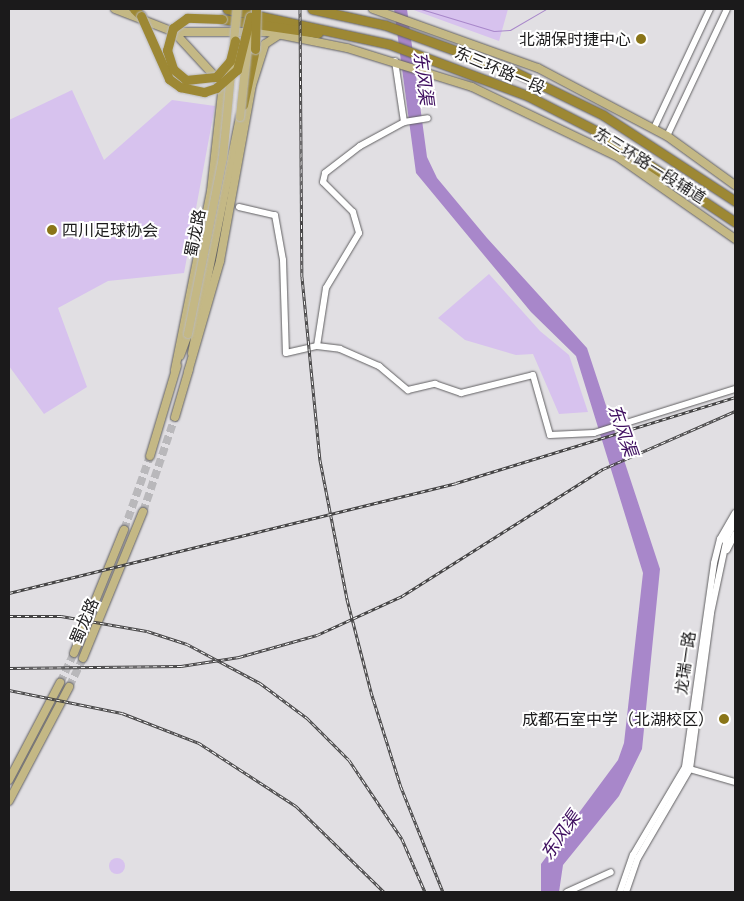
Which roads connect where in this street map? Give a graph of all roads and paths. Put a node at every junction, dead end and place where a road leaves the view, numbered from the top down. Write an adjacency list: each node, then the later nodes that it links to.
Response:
1 (115, 9): 13 (main road, 东三环路一段辅道)
2 (134, 9): 10 (highway, bridge)
3 (227, 9): 15 (highway, 东三环路一段)
4 (237, 9): 16 (main road, 蜀龙路, bridge)
5 (312, 9): 12 (highway, 东三环路一段)
6 (334, 9): 12 (highway)
7 (374, 9): 11 (main road, 东三环路一段辅道)
8 (710, 9): 23 (street)
9 (727, 9): 25 (street)
10 (252, 11): 20 (highway, bridge)
11 (389, 12): 23 (main road, 东三环路一段辅道)
12 (365, 21): 27 (highway, 东三环路一段)
13 (174, 32): 14 (main road, 东三环路一段辅道); 33 (main road)
14 (279, 35): 17 (main road, 东三环路一段辅道); 34 (main road)
15 (361, 38): 16 (highway, bridge); 18 (highway, 东三环路一段)
16 (235, 41): 33 (main road, 蜀龙路, bridge)
17 (397, 62): 19 (main road, 东三环路一段辅道); 22 (street)
18 (480, 76): 19 (main road); 24 (highway, 东三环路一段)
19 (445, 77): 29 (main road, 东三环路一段辅道)
20 (240, 118): 34 (main road, 蜀龙路)
21 (428, 118): 22 (street)
22 (404, 122): 32 (street)
23 (654, 128): 25 (main road, 东三环路一段辅道)
24 (606, 136): 29 (main road); 30 (highway, 东三环路一段)
25 (667, 136): 26 (main road, 东三环路一段辅道)
26 (735, 185)
27 (735, 201)
28 (239, 207): 32 (street)
29 (696, 209): 31 (main road, 东三环路一段辅道)
30 (735, 222)
31 (735, 239)
32 (318, 346): 35 (street)
33 (175, 370): 37 (main road, 蜀龙路)
34 (188, 372): 36 (main road, 蜀龙路)
35 (735, 389)
36 (175, 417)
37 (150, 456)
38 (143, 512): 45 (main road, 蜀龙路)
39 (735, 513): 43 (street)
40 (735, 522): 43 (street)
41 (124, 530): 44 (main road, 蜀龙路)
42 (735, 534): 43 (street)
43 (717, 564): 48 (street, 龙瑞一路)
44 (74, 653)
45 (83, 658)
46 (60, 683): 49 (main road)
47 (69, 686): 51 (main road)
48 (688, 768): 50 (street); 54 (street); 55 (street)
49 (9, 780)
50 (735, 782)
51 (9, 801)
52 (612, 872): 53 (street)
53 (567, 892)
54 (620, 892)
55 (626, 892)

